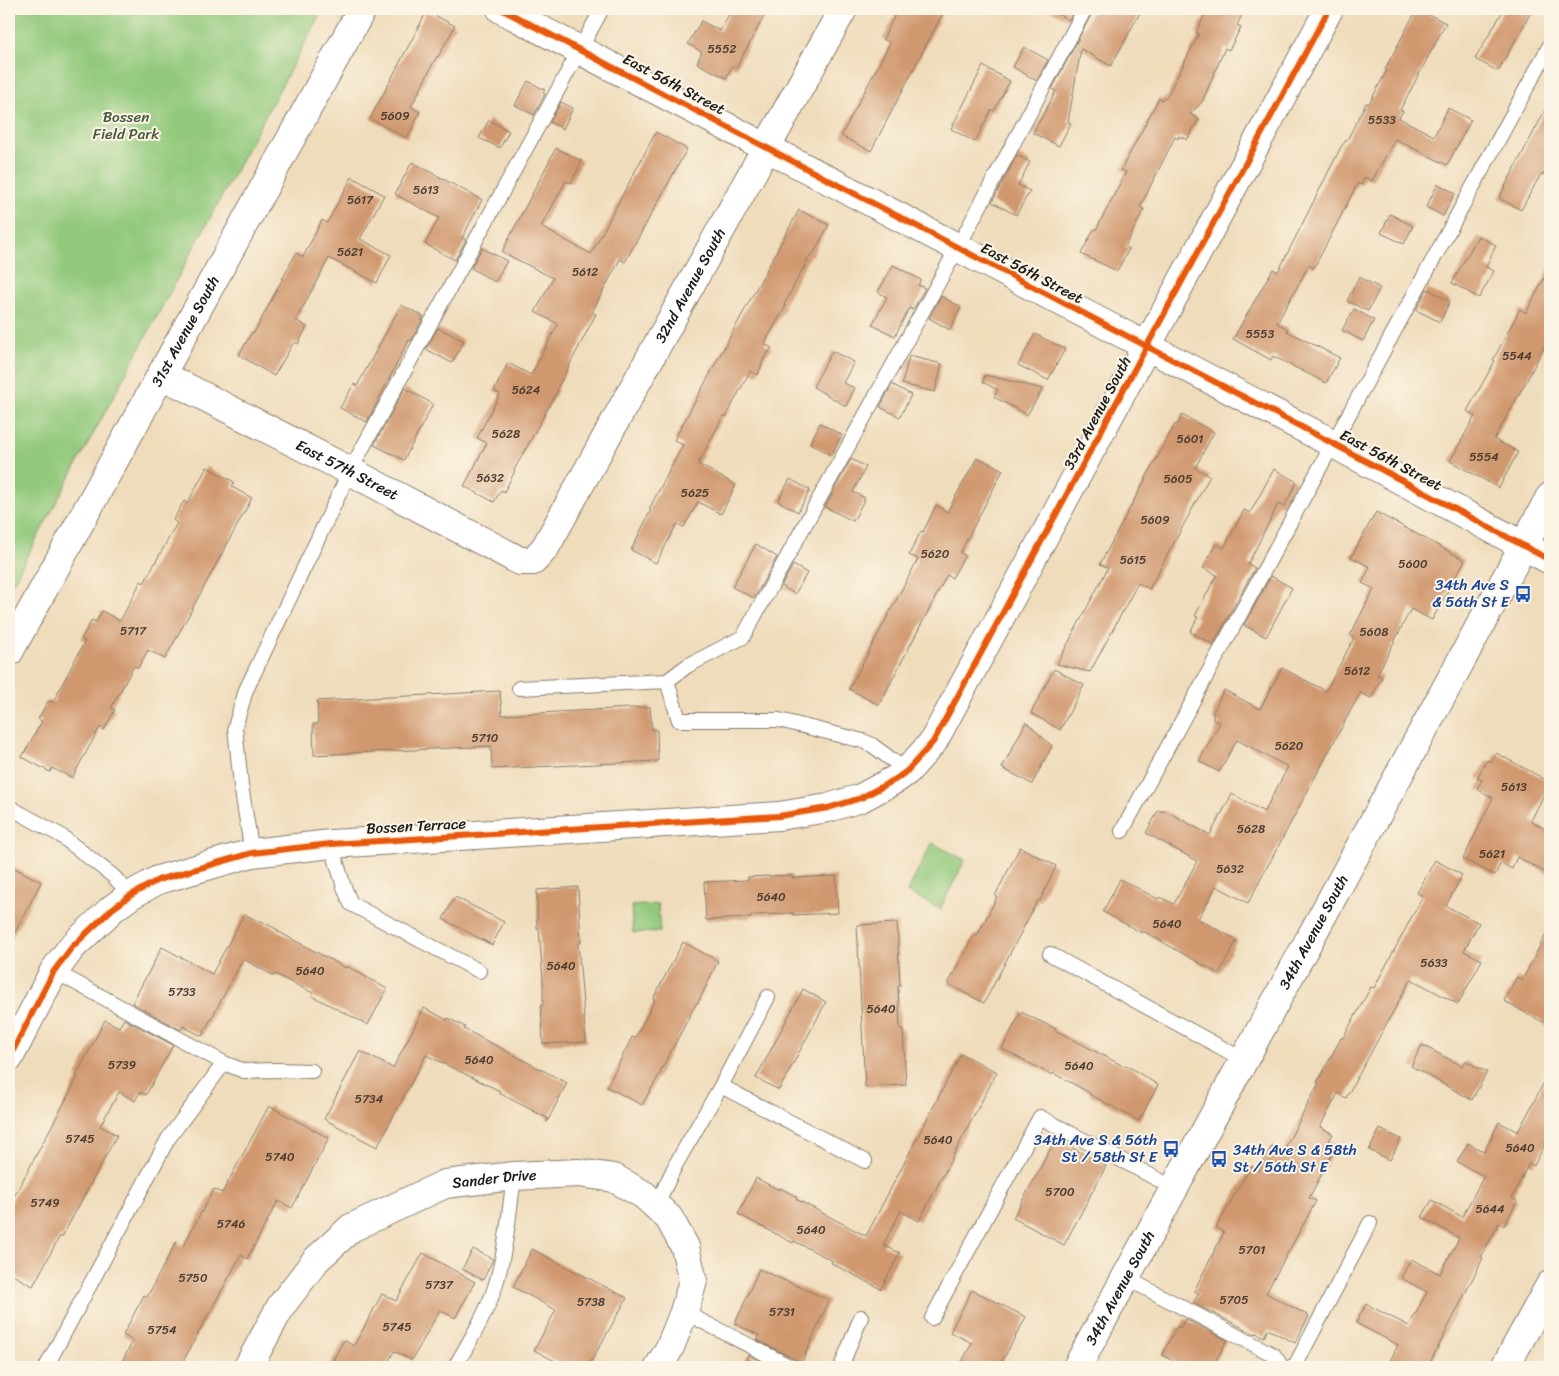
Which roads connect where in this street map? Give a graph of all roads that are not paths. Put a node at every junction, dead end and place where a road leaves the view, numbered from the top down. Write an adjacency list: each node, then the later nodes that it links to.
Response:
1 (362, 9): 12 (street, 31st Avenue South)
2 (501, 9): 8 (street, East 56th Street)
3 (602, 9): 8 (lane)
4 (843, 9): 9 (street, 32nd Avenue South)
5 (1086, 9): 10 (lane)
6 (1329, 9): 11 (street, 33rd Avenue South)
7 (1550, 45): 13 (lane)
8 (580, 49): 9 (street, East 56th Street); 14 (lane)
9 (768, 148): 10 (street, East 56th Street); 17 (street, 32nd Avenue South)
10 (958, 248): 11 (street, East 56th Street); 20 (lane)
11 (1146, 347): 13 (street, East 56th Street); 22 (street, 33rd Avenue South)
12 (162, 375): 14 (street, East 57th Street); 19 (street, 31st Avenue South)
13 (1332, 443): 16 (street, East 56th Street); 24 (lane)
14 (350, 471): 17 (street, East 57th Street); 26 (lane)
15 (1550, 497): 16 (street, 34th Avenue South)
16 (1524, 546): 18 (street, East 56th Street); 33 (street, 34th Avenue South)
17 (533, 560)
18 (1550, 560)
19 (9, 652)
20 (667, 681): 21 (lane); 22 (lane)
21 (520, 688)
22 (907, 771): 25 (street, Bossen Terrace)
23 (9, 807): 27 (lane)
24 (1122, 831)
25 (331, 844): 26 (street, Bossen Terrace); 30 (lane)
26 (252, 853): 27 (street, Bossen Terrace)
27 (131, 895): 29 (street, Bossen Terrace)
28 (1050, 954): 33 (lane)
29 (54, 971): 32 (street, Bossen Terrace); 34 (lane)
30 (478, 971)
31 (768, 997): 36 (lane)
32 (9, 1058)
33 (1244, 1060): 39 (street, 34th Avenue South)
34 (224, 1063): 35 (lane); 48 (lane)
35 (312, 1071)
36 (721, 1086): 37 (lane); 40 (lane)
37 (865, 1161)
38 (514, 1176): 40 (street, Sander Drive); 49 (street, Sander Drive); 50 (lane)
39 (1174, 1188): 42 (street, 34th Avenue South); 46 (lane)
40 (656, 1206): 44 (street, Sander Drive)
41 (1370, 1223): 55 (lane)
42 (1126, 1278): 53 (street, 34th Avenue South); 54 (lane)
43 (1550, 1285): 56 (street)
44 (684, 1312): 47 (street, Sander Drive); 51 (lane)
45 (860, 1317): 52 (lane)
46 (932, 1318)
47 (664, 1357)
48 (46, 1367)
49 (248, 1367)
50 (455, 1367)
51 (791, 1367)
52 (841, 1367)
53 (1077, 1367)
54 (1282, 1367)
55 (1291, 1367)
56 (1505, 1367)

